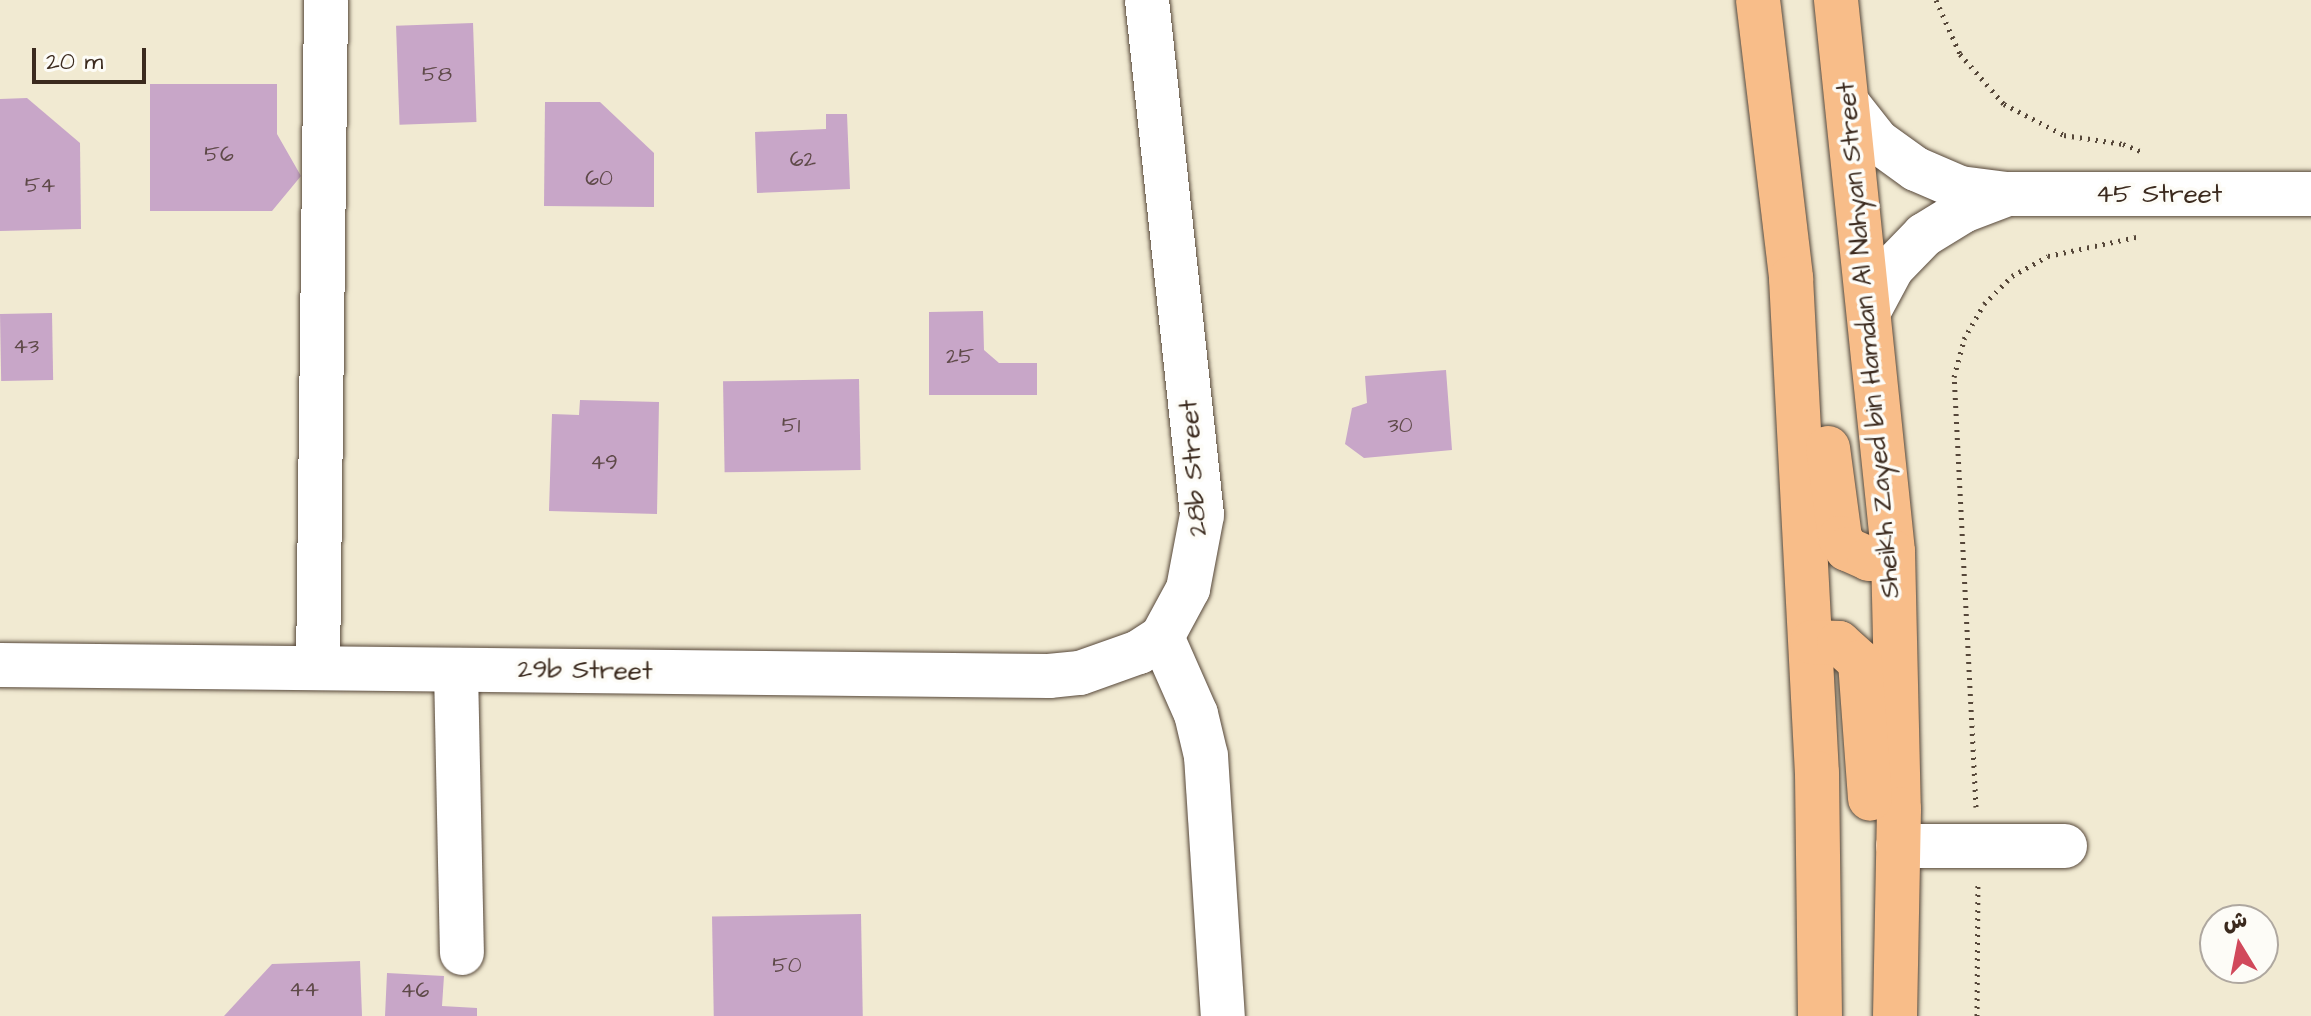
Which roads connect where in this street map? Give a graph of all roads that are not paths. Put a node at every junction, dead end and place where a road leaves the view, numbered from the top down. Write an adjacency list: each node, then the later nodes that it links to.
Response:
1 (326, 0): 14 (street)
2 (1147, 0): 11 (street, 28b Street)
3 (1758, 0): 8 (main road)
4 (1836, 0): 5 (main road, Sheikh Zayed bin Hamdan Al Nahyan Street)
5 (1847, 103): 6 (street, 45 Street); 9 (main road, Sheikh Zayed bin Hamdan Al Nahyan Street)
6 (2007, 194): 7 (street, 45 Street); 9 (street, 45 Street)
7 (2311, 194)
8 (1791, 278): 10 (main road); 12 (main road)
9 (1870, 309): 10 (main road, Sheikh Zayed bin Hamdan Al Nahyan Street)
10 (1893, 552): 16 (main road, Sheikh Zayed bin Hamdan Al Nahyan Street)
11 (1162, 637): 15 (street, 29b Street); 20 (street)
12 (1812, 642): 18 (main road); 21 (main road)
13 (0, 665): 14 (street, 29b Street)
14 (318, 668): 15 (street, 29b Street)
15 (456, 670): 19 (street)
16 (1898, 846): 17 (street); 18 (main road, Sheikh Zayed bin Hamdan Al Nahyan Street)
17 (2065, 846)
18 (1895, 942): 22 (main road, Sheikh Zayed bin Hamdan Al Nahyan Street)
19 (462, 953)
20 (1223, 1016)
21 (1820, 1016)
22 (1895, 1016)

